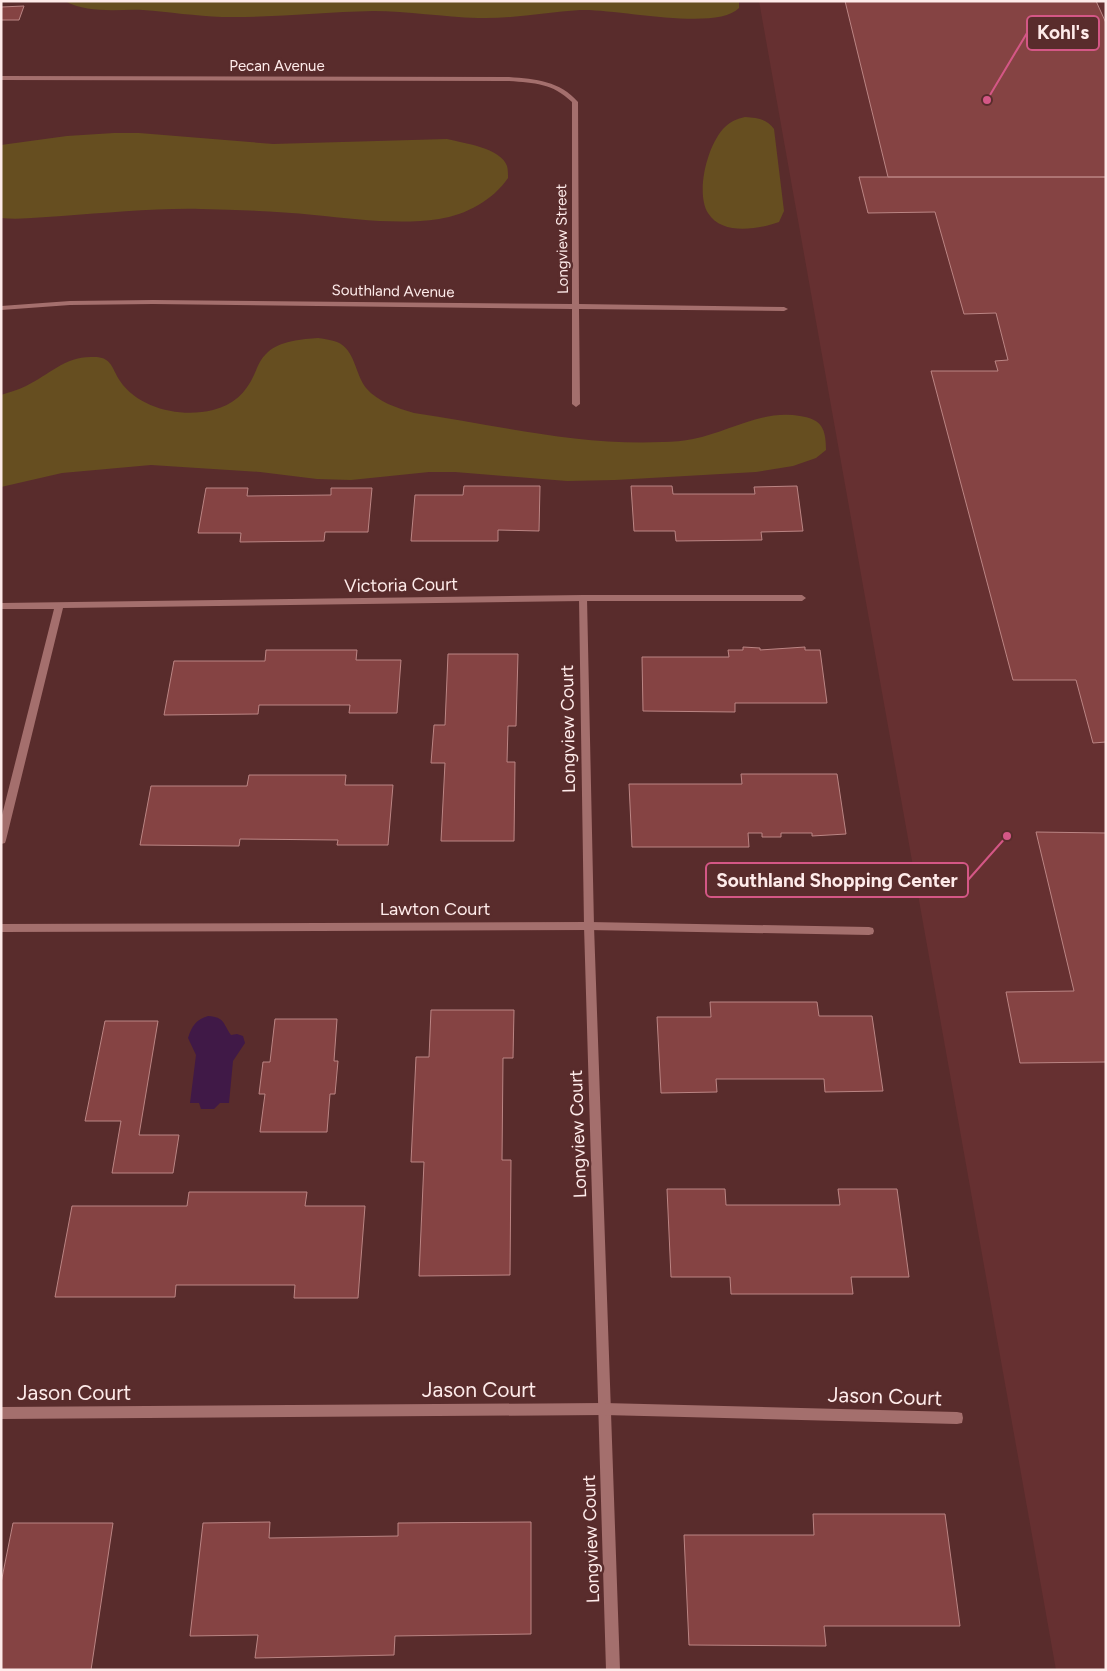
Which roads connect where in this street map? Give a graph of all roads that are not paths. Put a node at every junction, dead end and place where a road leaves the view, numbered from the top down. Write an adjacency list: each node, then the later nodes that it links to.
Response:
1 (1, 78): 2 (street, Pecan Avenue)
2 (552, 84): 3 (street, Longview Street)
3 (577, 307): 4 (street, Southland Avenue); 5 (street, Southland Avenue); 6 (street, Longview Street)
4 (1, 308)
5 (784, 309)
6 (576, 404)
7 (583, 598): 8 (street, Victoria Court); 10 (street, Victoria Court); 12 (street, Longview Court)
8 (802, 598)
9 (1, 606): 10 (street, Victoria Court)
10 (59, 606): 11 (street)
11 (1, 840)
12 (589, 926): 13 (street, Lawton Court); 14 (street, Lawton Court); 15 (street, Longview Court)
13 (1, 928)
14 (869, 931)
15 (604, 1409): 16 (street, Jason Court); 17 (street, Jason Court); 18 (street, Longview Court)
16 (1, 1413)
17 (957, 1418)
18 (613, 1670)

